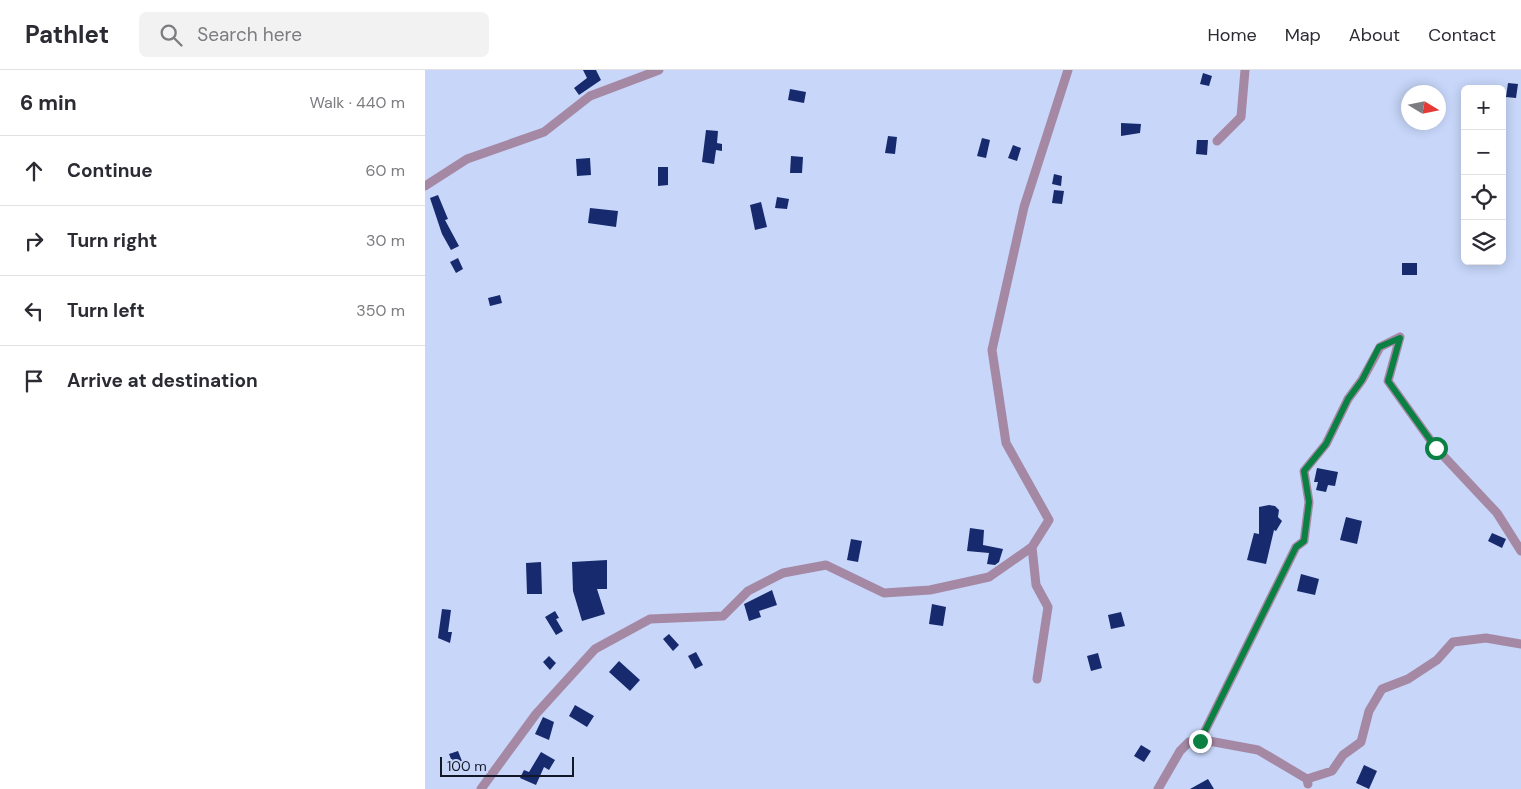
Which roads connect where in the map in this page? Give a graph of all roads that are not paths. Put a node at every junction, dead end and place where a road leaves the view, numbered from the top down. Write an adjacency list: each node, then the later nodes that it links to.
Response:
1 (659, 70): 5 (street)
2 (1068, 70): 6 (street)
3 (1245, 70): 4 (street)
4 (1217, 141)
5 (425, 186)
6 (1032, 547): 9 (street); 11 (street)
7 (1521, 551): 10 (street)
8 (1521, 644): 10 (street)
9 (1037, 679)
10 (1200, 741): 12 (street)
11 (481, 789)
12 (1158, 789)

